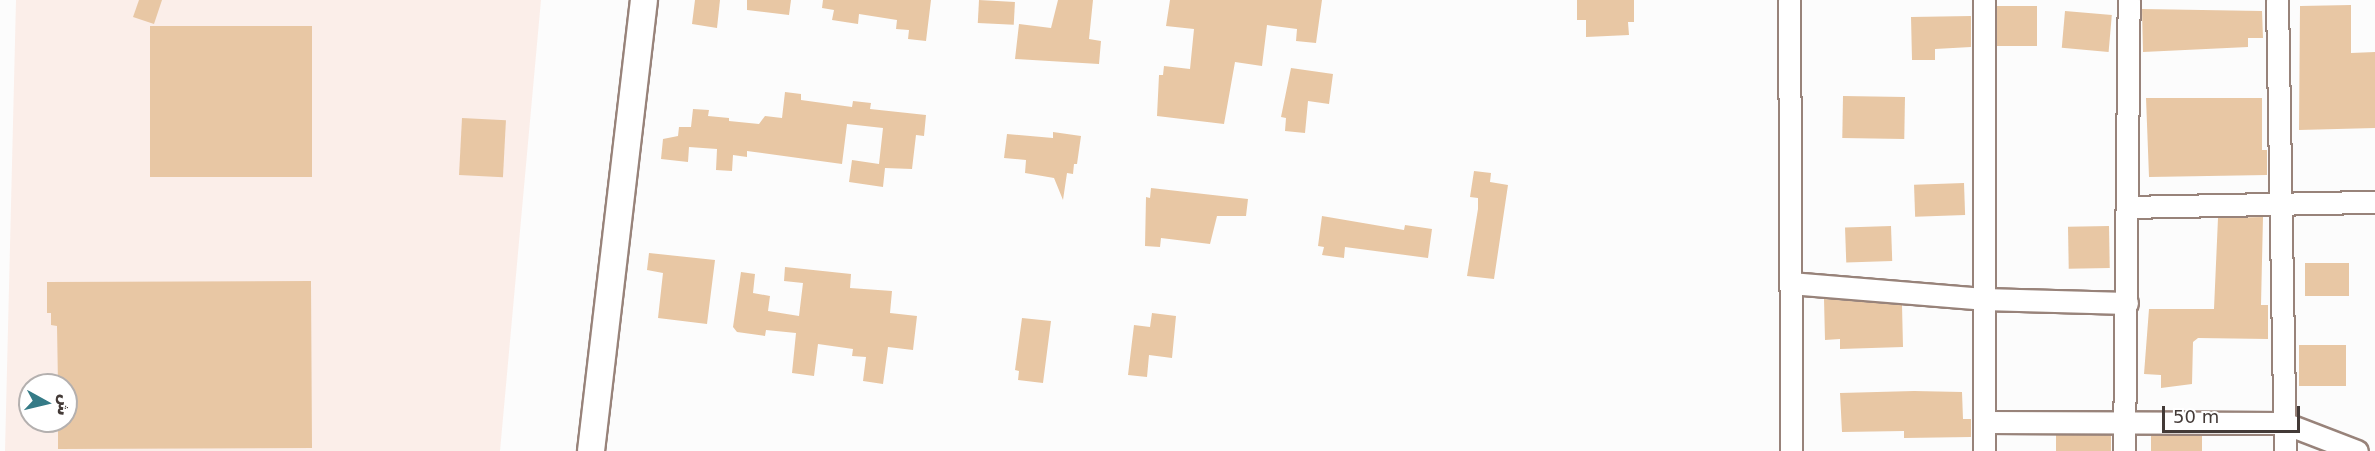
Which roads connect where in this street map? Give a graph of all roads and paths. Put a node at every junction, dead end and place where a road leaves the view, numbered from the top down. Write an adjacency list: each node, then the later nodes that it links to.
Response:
1 (644, 0): 15 (street)
2 (1789, 0): 9 (street)
3 (1984, 0): 10 (street)
4 (2129, 0): 8 (street)
5 (2277, 0): 7 (street)
6 (2375, 202): 7 (street)
7 (2279, 204): 8 (street); 14 (street)
8 (2127, 207): 11 (street)
9 (1791, 283): 10 (street); 16 (street)
10 (1983, 299): 11 (street); 12 (street)
11 (2127, 303): 13 (street)
12 (1983, 422): 13 (street); 17 (street)
13 (2124, 422): 14 (street); 18 (street)
14 (2284, 423): 19 (street); 20 (street)
15 (591, 451)
16 (1791, 451)
17 (1984, 451)
18 (2124, 451)
19 (2285, 451)
20 (2357, 451)

